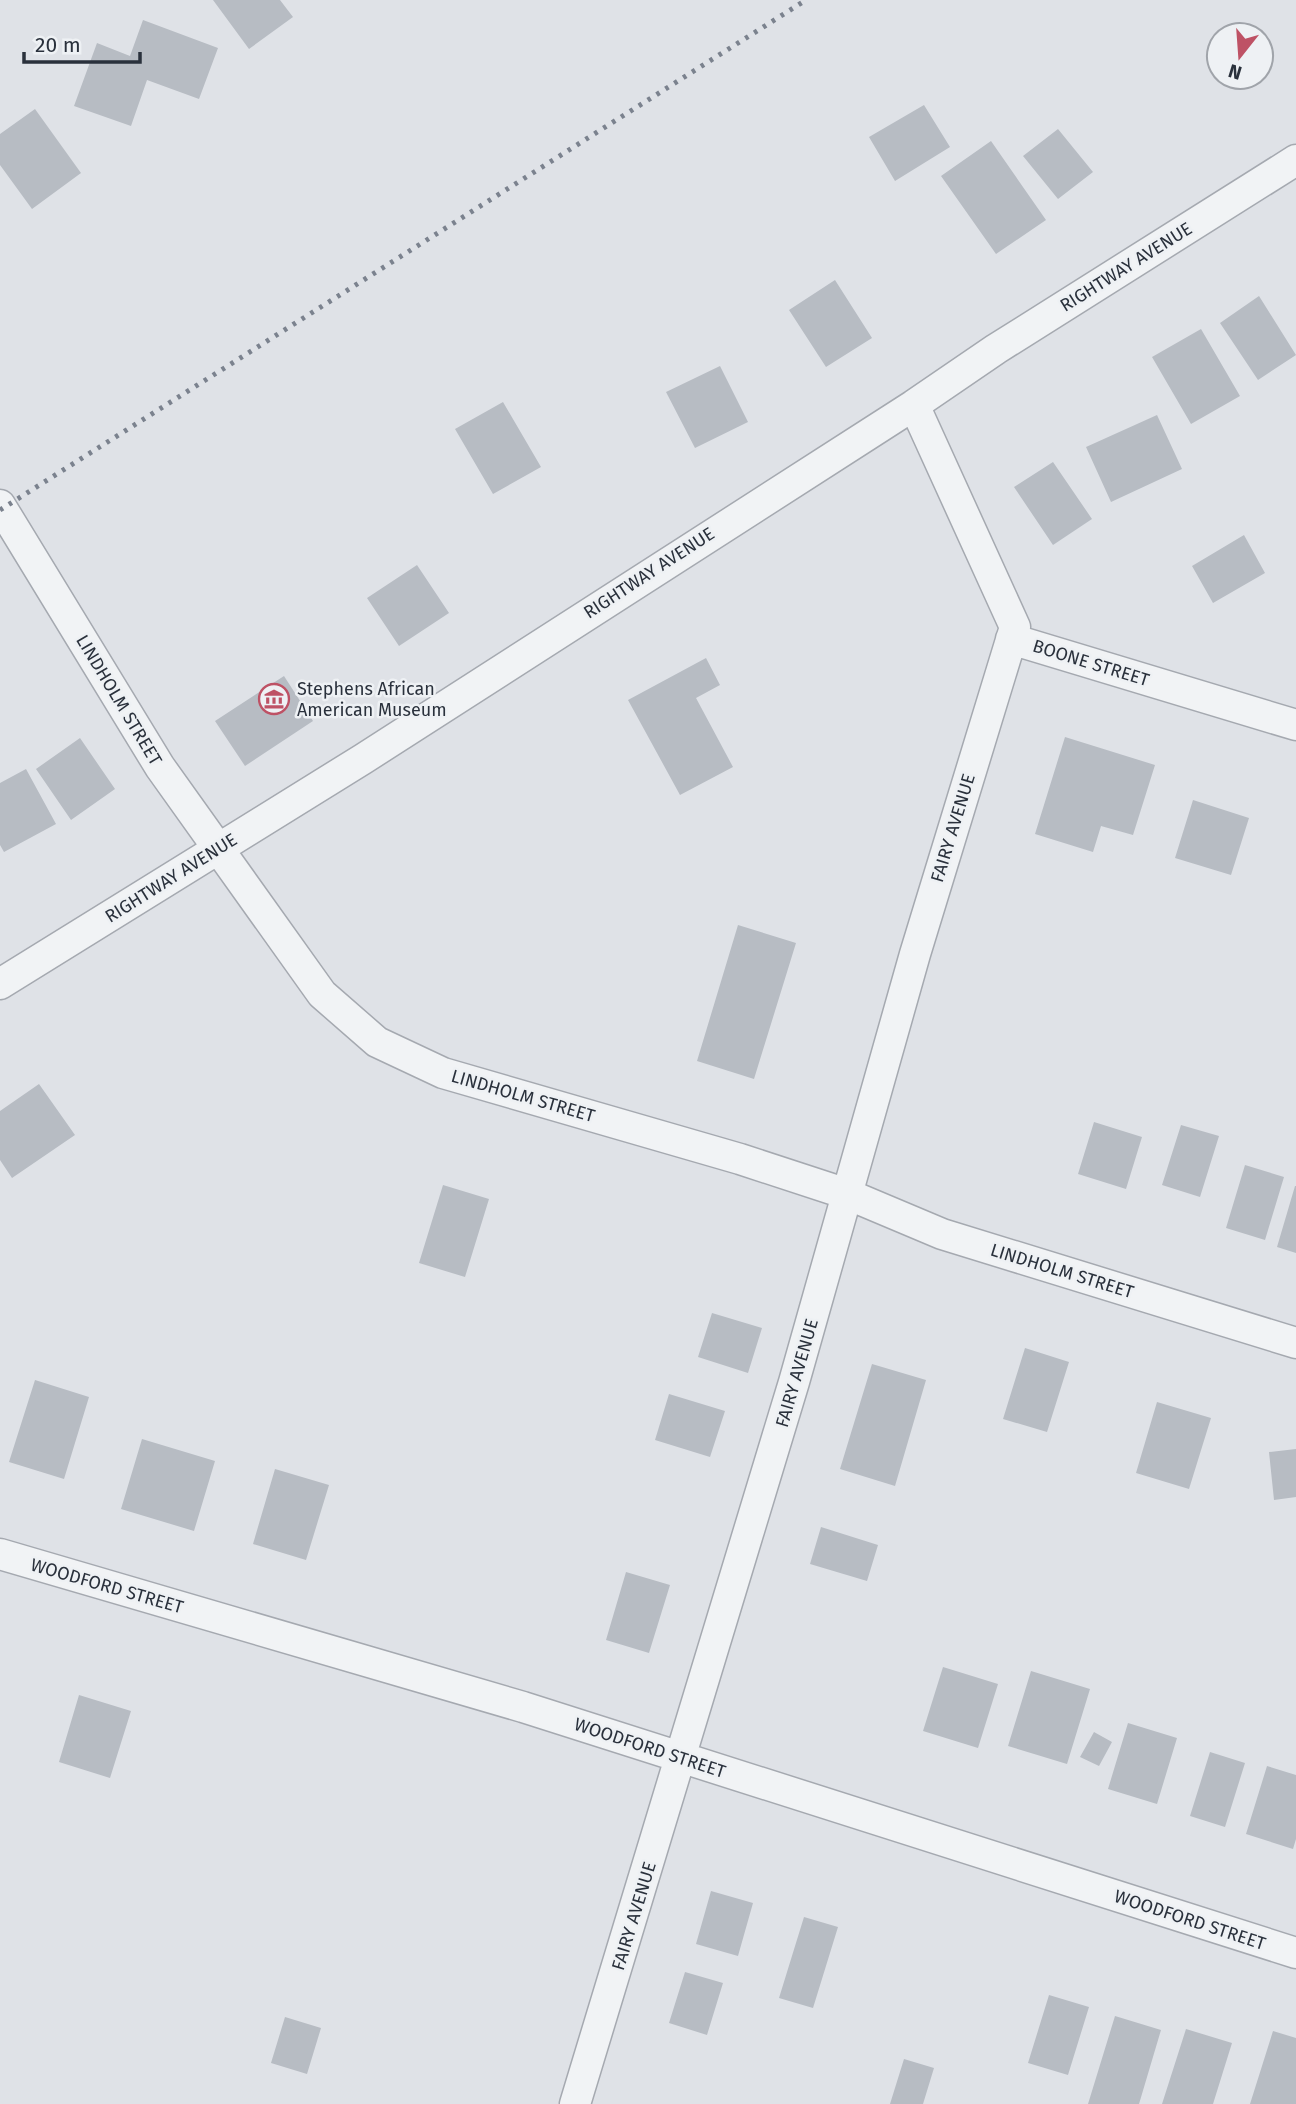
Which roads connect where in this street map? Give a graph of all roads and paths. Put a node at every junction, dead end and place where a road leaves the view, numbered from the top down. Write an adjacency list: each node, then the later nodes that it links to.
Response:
1 (1296, 160): 2 (street, RIGHTWAY AVENUE)
2 (914, 405): 4 (street, BOONE STREET); 6 (street, RIGHTWAY AVENUE)
3 (1, 507): 6 (street, LINDHOLM STREET)
4 (1011, 639): 5 (street, BOONE STREET); 8 (street, FAIRY AVENUE)
5 (1296, 724)
6 (218, 848): 7 (street, RIGHTWAY AVENUE); 8 (street, LINDHOLM STREET)
7 (0, 984)
8 (847, 1194): 9 (street, LINDHOLM STREET); 11 (street, FAIRY AVENUE)
9 (1296, 1343)
10 (0, 1555): 11 (street, WOODFORD STREET)
11 (682, 1758): 12 (street, WOODFORD STREET); 13 (street, FAIRY AVENUE)
12 (1296, 1953)
13 (575, 2104)

